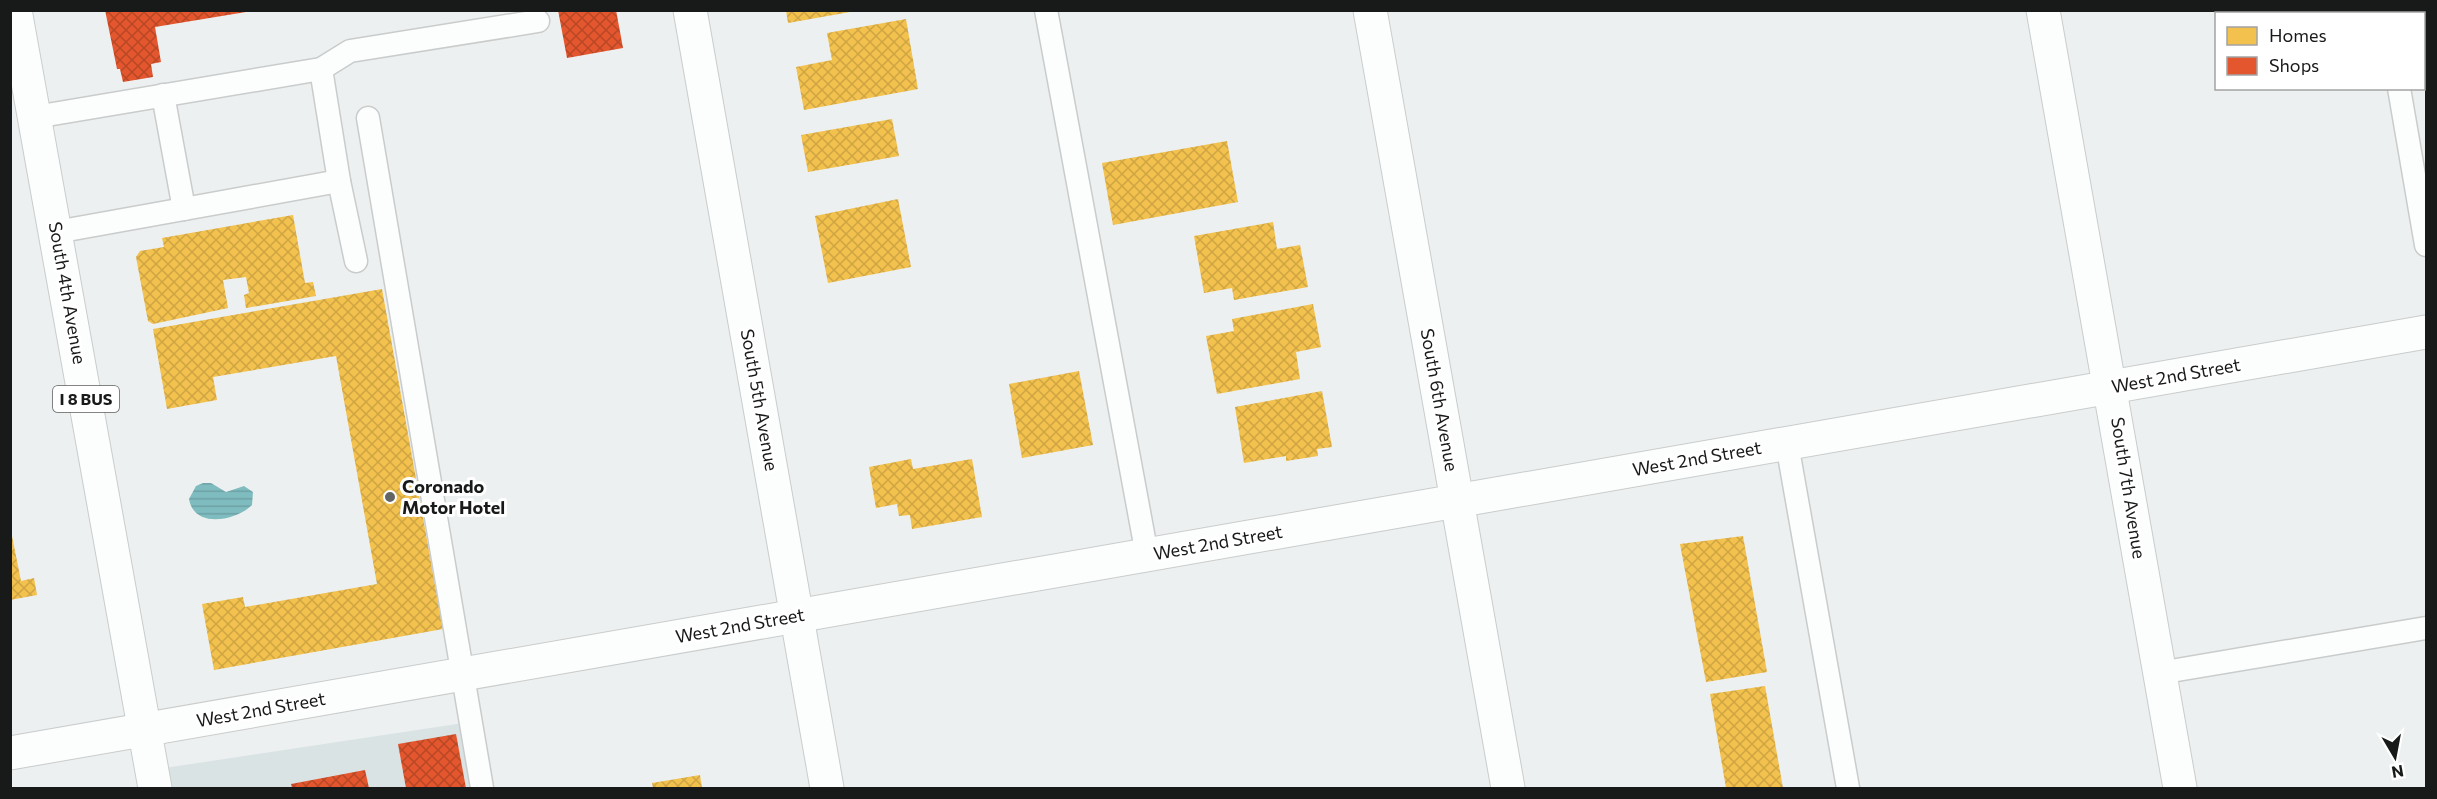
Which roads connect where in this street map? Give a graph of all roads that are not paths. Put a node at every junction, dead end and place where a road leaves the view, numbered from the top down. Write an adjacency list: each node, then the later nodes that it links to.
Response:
1 (15, 10): 10 (street, South 4th Avenue / I 8 BUS)
2 (690, 10): 22 (street, South 5th Avenue)
3 (1046, 10): 21 (lane)
4 (1370, 10): 20 (street, South 6th Avenue)
5 (2043, 10): 18 (street, South 7th Avenue)
6 (538, 21): 7 (lane)
7 (321, 69): 9 (lane); 12 (lane)
8 (2399, 90): 15 (lane)
9 (163, 95): 10 (lane); 13 (lane)
10 (34, 117): 14 (street, South 4th Avenue / I 8 BUS)
11 (368, 118): 25 (lane)
12 (339, 181): 13 (lane); 16 (lane)
13 (184, 209): 14 (lane)
14 (56, 232): 26 (street, South 4th Avenue / I 8 BUS)
15 (2427, 245)
16 (356, 261)
17 (2427, 332): 18 (street, West 2nd Street)
18 (2111, 387): 19 (street, West 2nd Street); 24 (street, South 7th Avenue)
19 (1787, 444): 20 (street, West 2nd Street); 32 (lane)
20 (1457, 501): 21 (street, West 2nd Street); 31 (street, South 6th Avenue)
21 (1147, 555): 22 (street, West 2nd Street)
22 (797, 616): 25 (street, West 2nd Street); 30 (street, South 5th Avenue)
23 (2427, 628): 24 (lane)
24 (2158, 673): 33 (street, South 7th Avenue)
25 (461, 675): 26 (street, West 2nd Street); 29 (lane)
26 (144, 730): 27 (street, West 2nd Street); 28 (street, South 4th Avenue / I 8 BUS)
27 (10, 753)
28 (154, 789)
29 (482, 789)
30 (827, 789)
31 (1508, 789)
32 (1848, 789)
33 (2180, 789)

